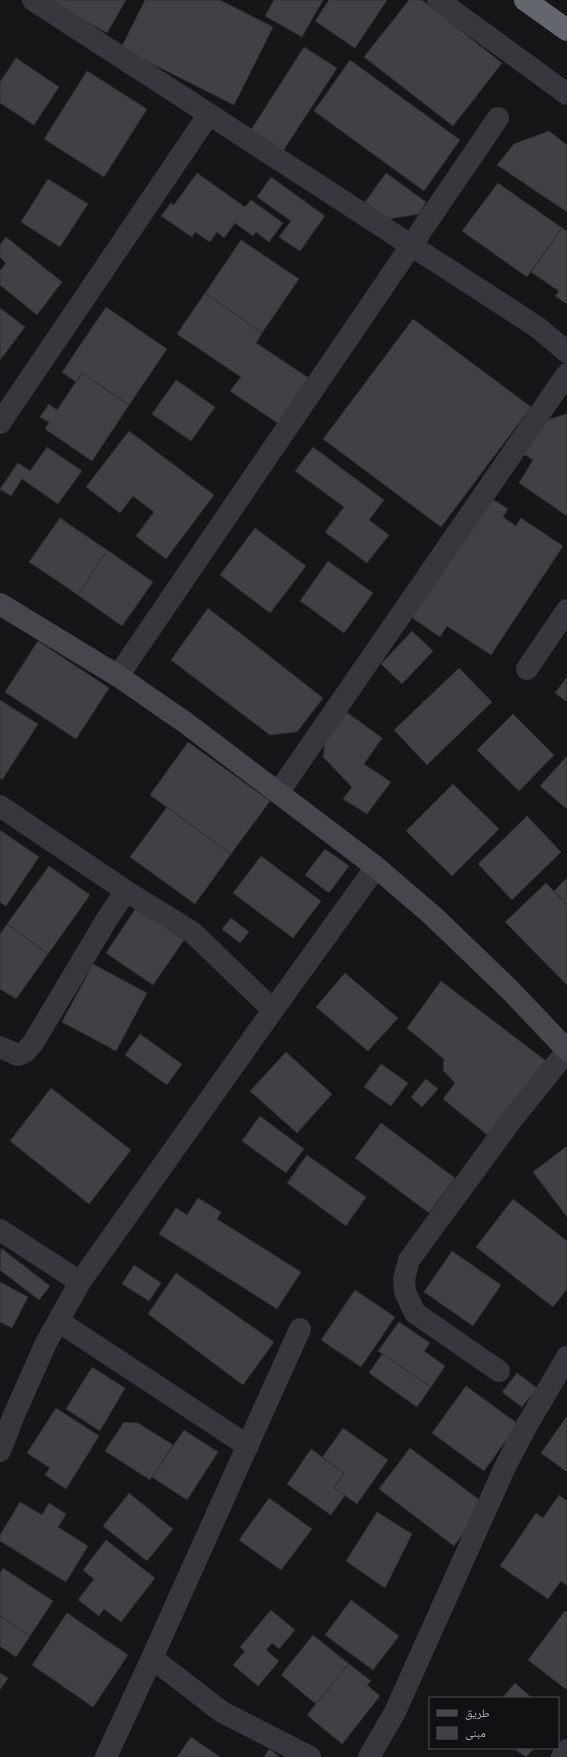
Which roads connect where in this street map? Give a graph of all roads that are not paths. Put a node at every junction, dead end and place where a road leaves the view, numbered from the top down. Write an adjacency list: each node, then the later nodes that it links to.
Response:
1 (33, 0): 6 (street)
2 (438, 0): 5 (street)
3 (525, 0): 4 (highway)
4 (567, 30)
5 (567, 94)
6 (209, 114): 8 (street); 11 (street)
7 (498, 118): 8 (street)
8 (411, 245): 9 (street); 15 (street)
9 (567, 352)
10 (567, 374): 16 (street)
11 (0, 423)
12 (0, 604): 15 (main road)
13 (567, 610): 14 (street)
14 (527, 669)
15 (118, 676): 16 (main road)
16 (278, 793): 18 (main road)
17 (0, 806): 19 (street)
18 (376, 867): 20 (street); 22 (main road)
19 (126, 891): 20 (street); 21 (street)
20 (273, 1010): 24 (street)
21 (1, 1050)
22 (567, 1051): 28 (street)
23 (0, 1230): 24 (street)
24 (80, 1282): 25 (street)
25 (58, 1322): 29 (street); 30 (street)
26 (300, 1328): 29 (street)
27 (567, 1357): 35 (street)
28 (499, 1371)
29 (248, 1446): 31 (street)
30 (0, 1451)
31 (152, 1658): 33 (street); 34 (street)
32 (567, 1750): 36 (street)
33 (106, 1757)
34 (310, 1757)
35 (369, 1757)
36 (562, 1757)

